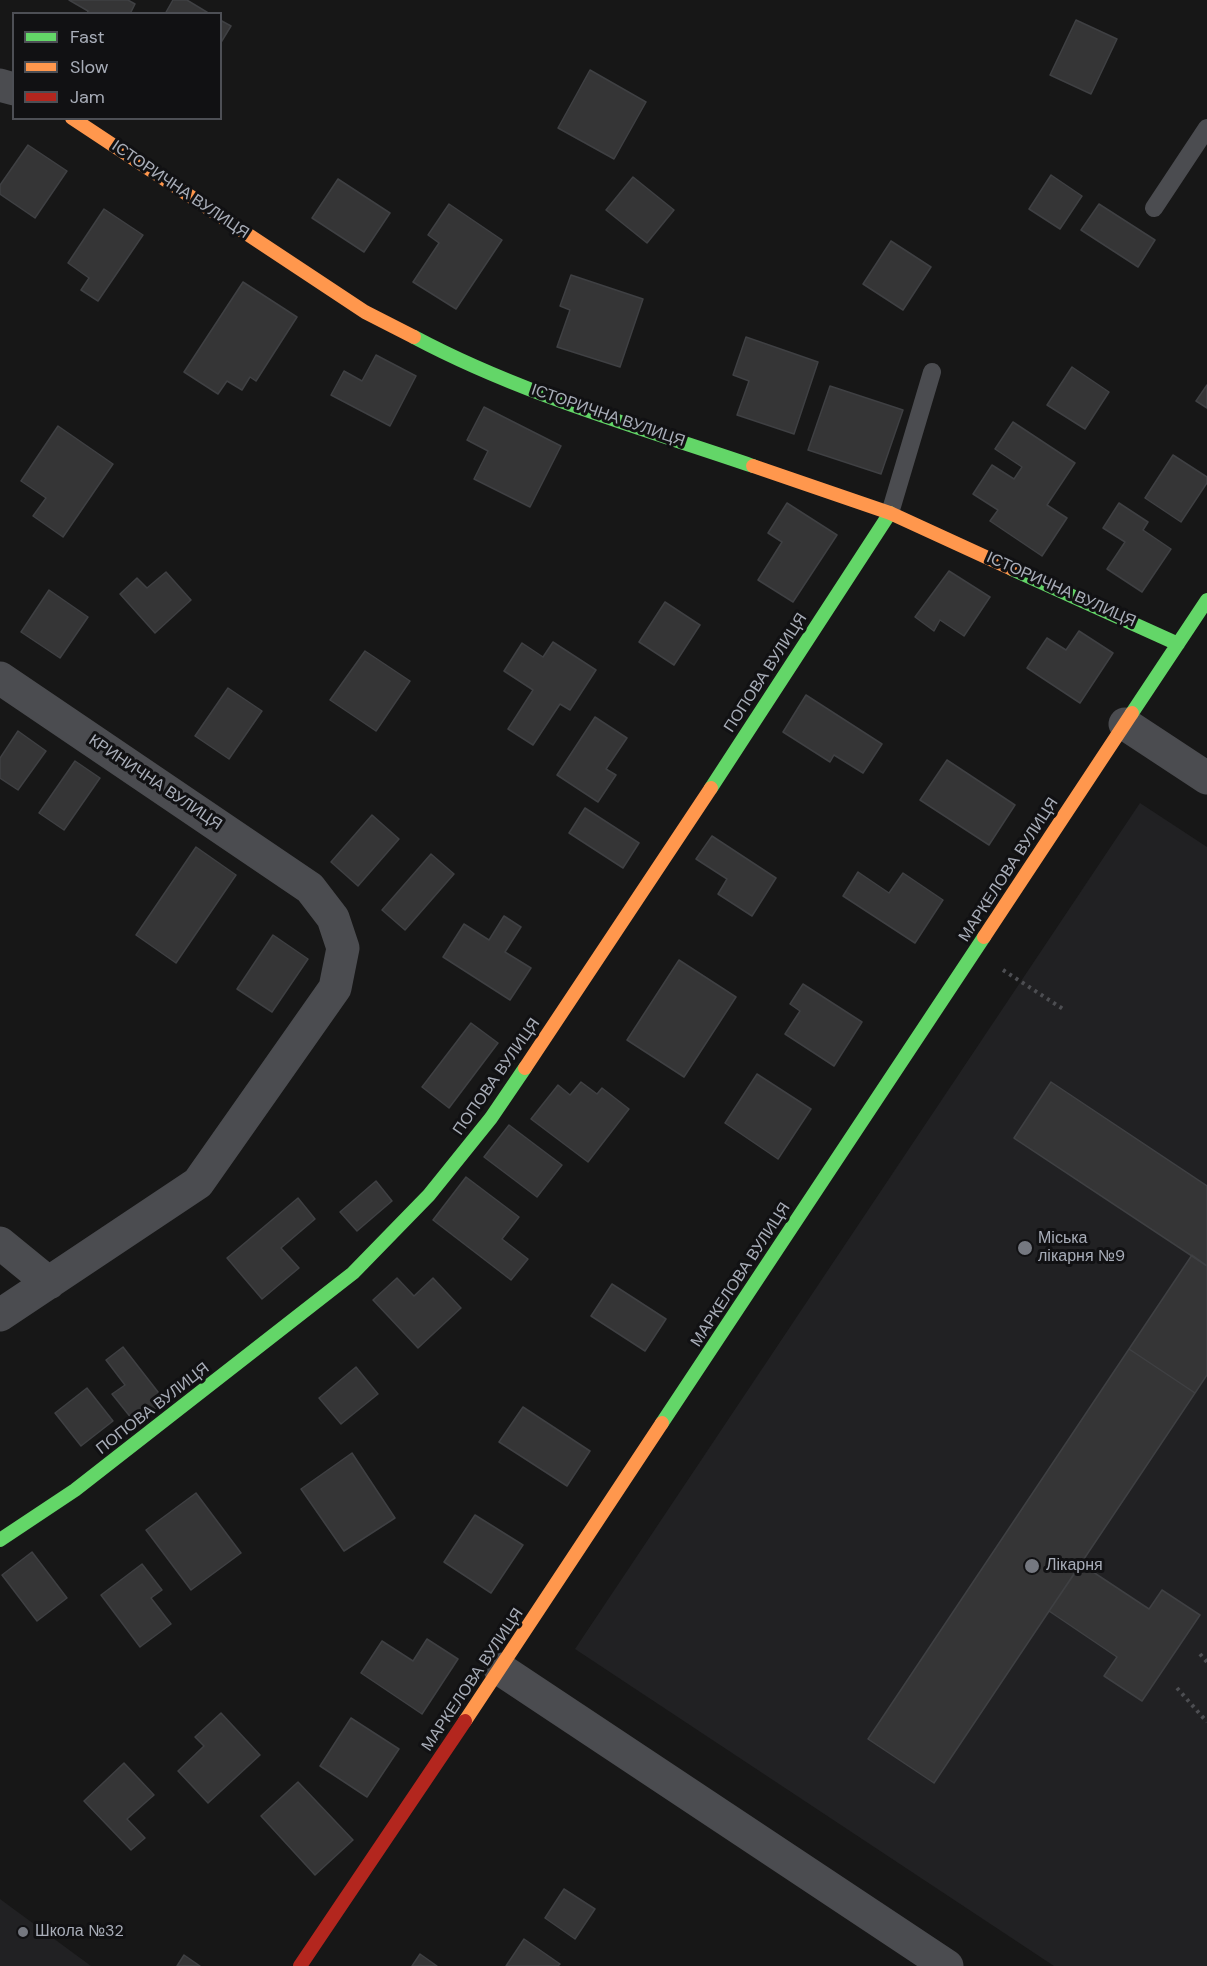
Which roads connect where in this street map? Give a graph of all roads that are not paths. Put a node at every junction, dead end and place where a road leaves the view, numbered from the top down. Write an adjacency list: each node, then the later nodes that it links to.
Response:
1 (75, 120): 5 (street, ІСТОРИЧНА ВУЛИЦЯ)
2 (1207, 128): 3 (lane)
3 (1154, 208)
4 (932, 372): 5 (lane)
5 (890, 513): 7 (street, ІСТОРИЧНА ВУЛИЦЯ); 14 (street, ПОПОВА ВУЛИЦЯ)
6 (1207, 600): 7 (street, МАРКЕЛОВА ВУЛИЦЯ)
7 (1179, 644): 9 (street, МАРКЕЛОВА ВУЛИЦЯ)
8 (0, 678): 12 (street, КРИНИЧНА ВУЛИЦЯ)
9 (1125, 724): 10 (street); 15 (street, МАРКЕЛОВА ВУЛИЦЯ)
10 (1207, 778)
11 (0, 1243): 12 (street)
12 (49, 1283): 13 (street, КРИНИЧНА ВУЛИЦЯ)
13 (0, 1315)
14 (0, 1540)
15 (500, 1670): 16 (street, МАРКЕЛОВА ВУЛИЦЯ); 17 (street)
16 (300, 1966)
17 (947, 1966)

